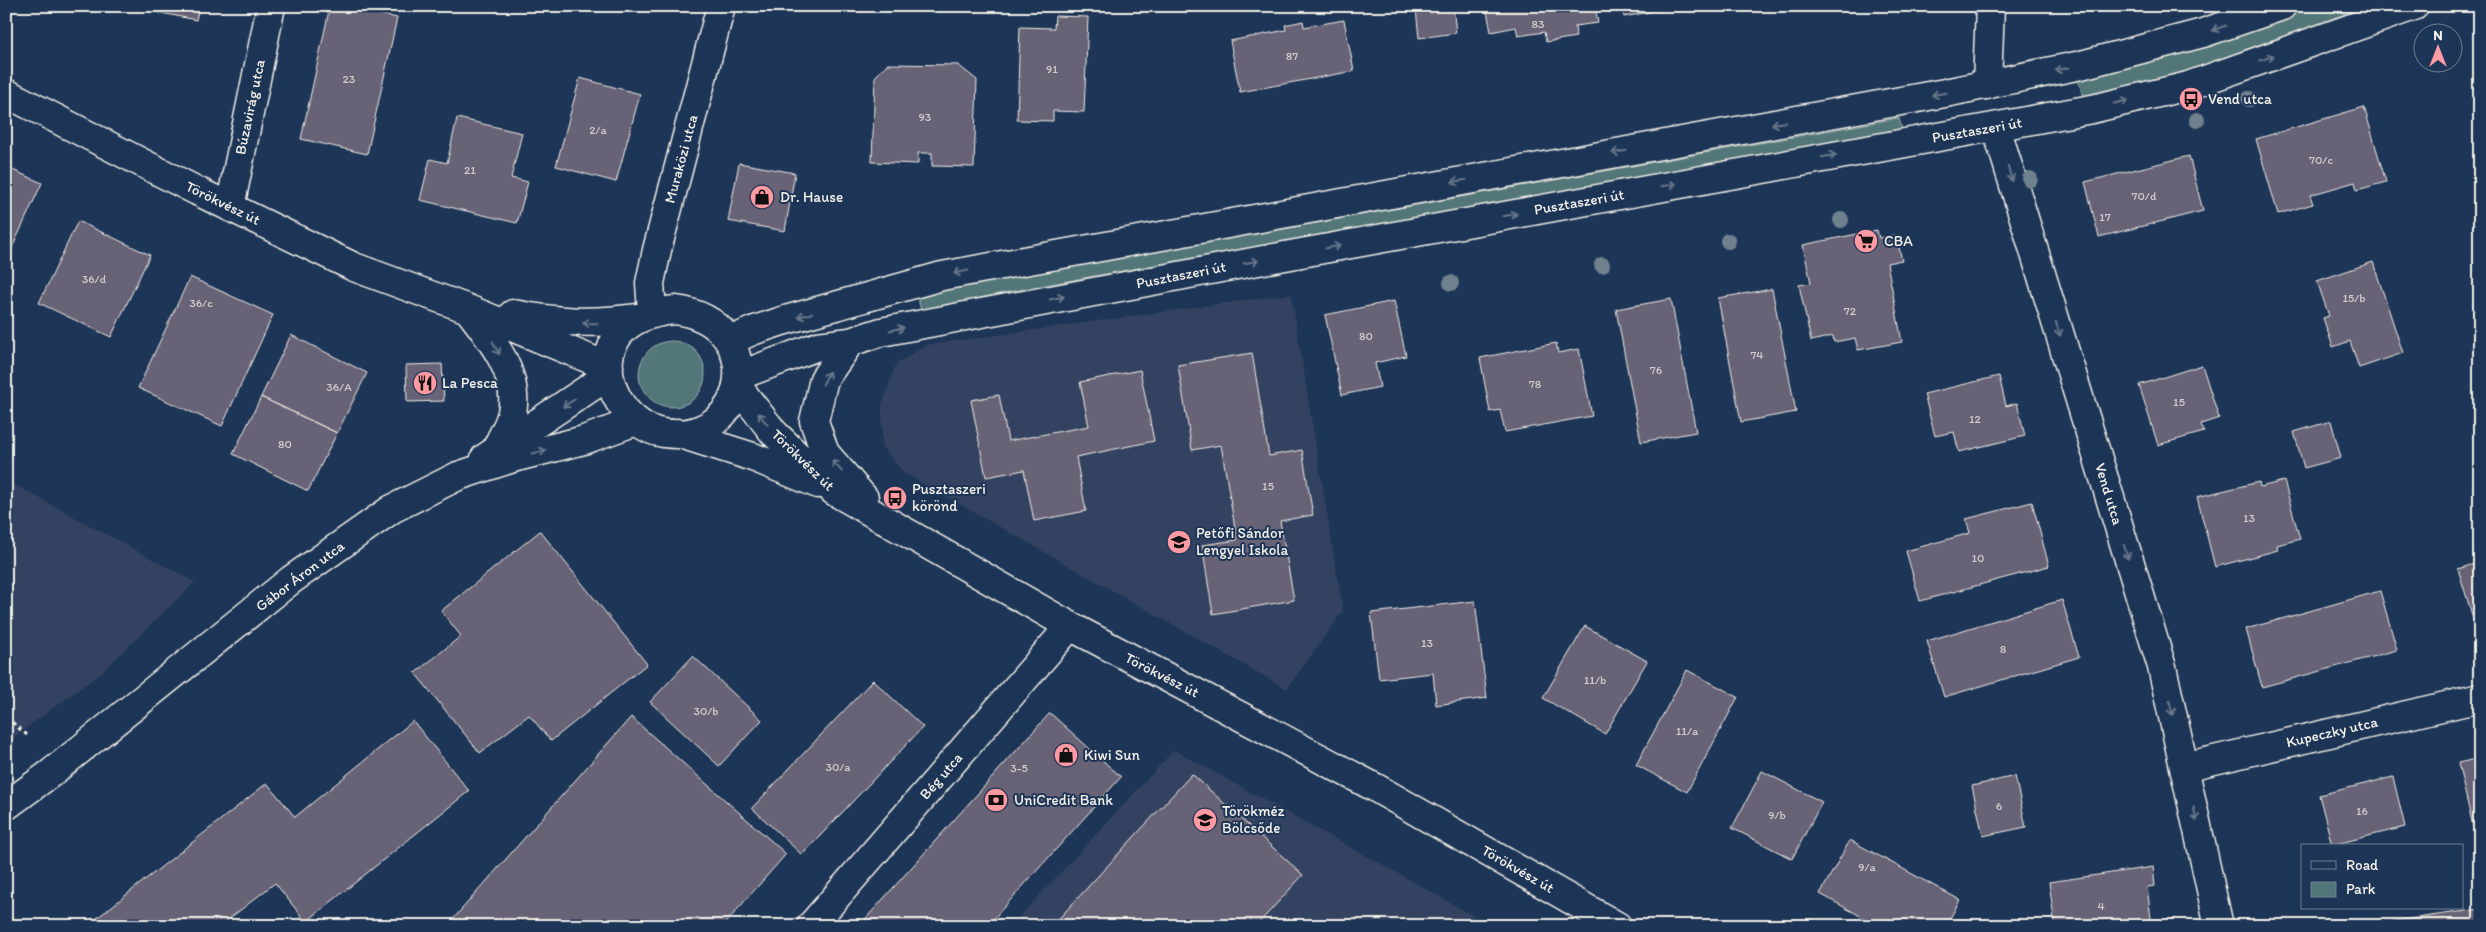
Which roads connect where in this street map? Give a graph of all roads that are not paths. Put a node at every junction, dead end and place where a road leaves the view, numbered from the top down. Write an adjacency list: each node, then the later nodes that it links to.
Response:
1 (271, 6): 9 (street, Búzavirág utca)
2 (721, 6): 11 (street, Muraközi utca)
3 (1990, 6): 6 (street, Vend utca)
4 (2282, 6): 6 (street, one-way to 6)
5 (2414, 6): 8 (street, Pusztaszeri út, one-way to 5)
6 (1987, 85): 8 (street, Vend utca); 12 (street, one-way to 12)
7 (6, 93): 9 (street, Törökvész út)
8 (1996, 127): 13 (street, Pusztaszeri út, one-way to 8); 24 (street, Vend utca, one-way to 24)
9 (230, 207): 10 (street, Törökvész út)
10 (457, 305): 11 (street, Törökvész út, one-way to 10); 14 (street, Törökvész út); 18 (street, one-way to 18)
11 (645, 315): 12 (street); 14 (street)
12 (730, 341): 15 (street)
13 (850, 342): 15 (street, Pusztaszeri út); 21 (street, one-way to 13)
14 (609, 371): 16 (street); 18 (street, one-way to 18)
15 (738, 381): 17 (street); 20 (street, Törökvész út, one-way to 15)
16 (636, 421): 17 (street); 19 (street, Gábor Áron utca, one-way to 16)
17 (677, 433): 20 (street)
18 (495, 452): 19 (street)
19 (458, 476): 25 (street, Gábor Áron utca)
20 (834, 491): 21 (street, Törökvész út)
21 (880, 516): 22 (street, Törökvész út)
22 (1070, 626): 26 (street, Bég utca); 27 (street, Törökvész út)
23 (2480, 698): 24 (street, Kupeczky utca)
24 (2184, 767): 28 (street, Vend utca, one-way to 28)
25 (6, 806)
26 (811, 926)
27 (1617, 926)
28 (2219, 926)

